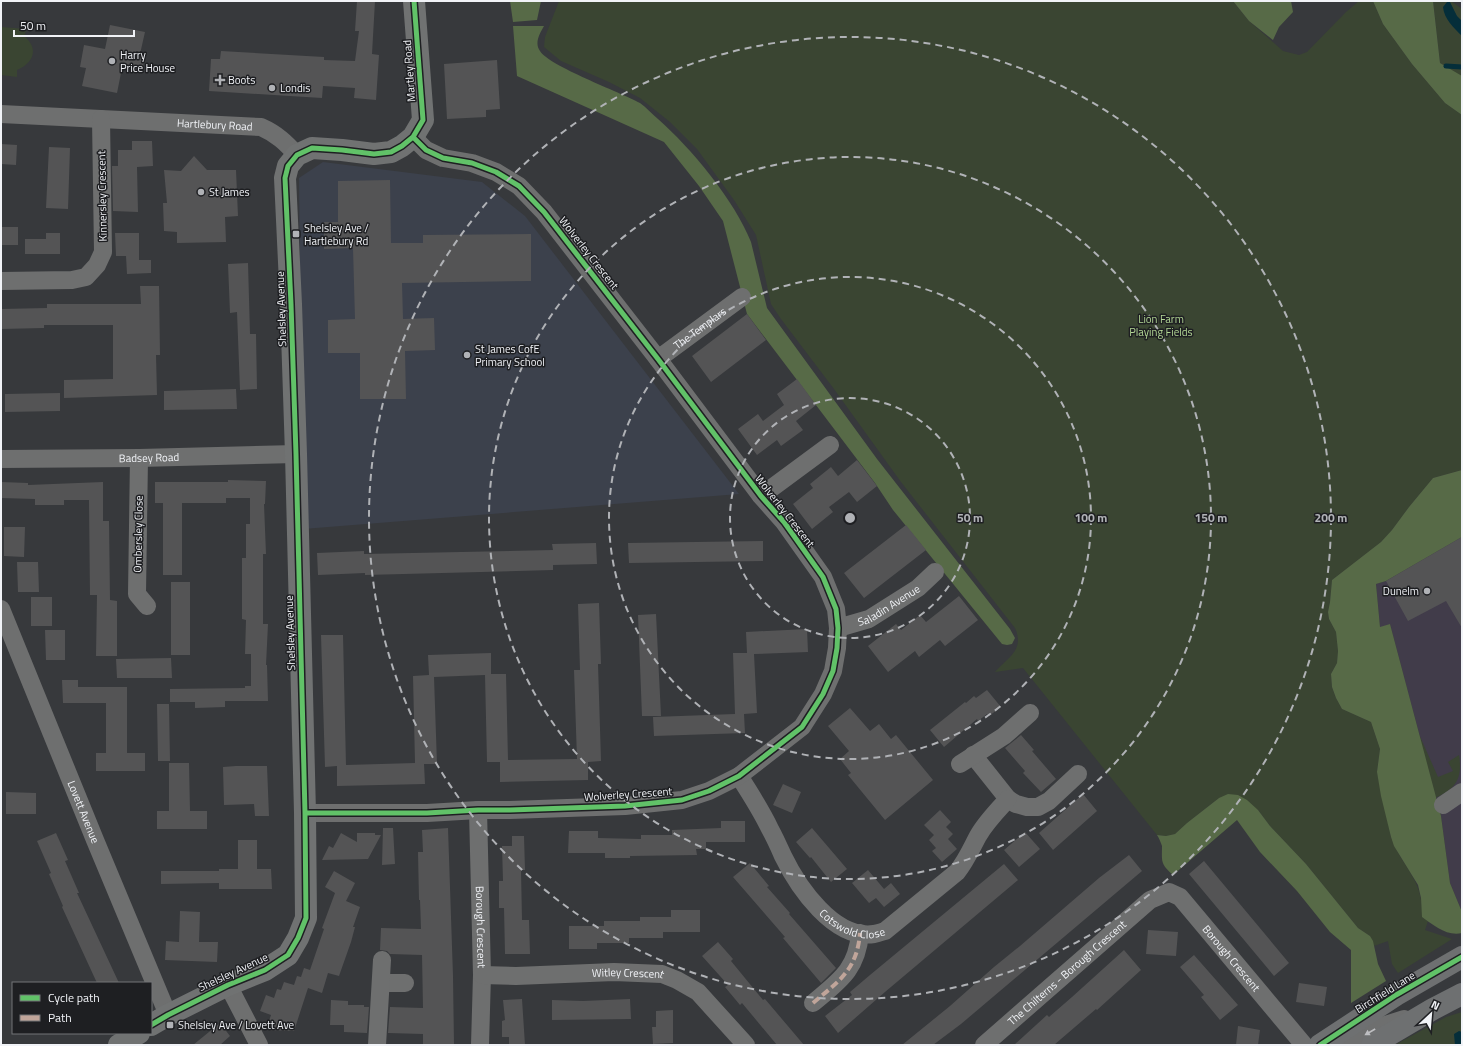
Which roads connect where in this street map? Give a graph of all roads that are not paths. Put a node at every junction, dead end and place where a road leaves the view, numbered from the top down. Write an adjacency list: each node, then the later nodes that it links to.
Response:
1 (414, 1): 4 (street, Martley Road)
2 (1, 114): 3 (street, Hartlebury Road)
3 (101, 120): 5 (street, Hartlebury Road); 6 (street, Kinnersley Crescent)
4 (412, 137): 5 (street); 8 (street, Wolverley Crescent)
5 (297, 155): 10 (street, Shelsley Avenue)
6 (1, 280)
7 (742, 297): 8 (street, The Templars)
8 (658, 359): 13 (street, Wolverley Crescent)
9 (830, 445): 13 (street)
10 (296, 454): 11 (street, Badsey Road); 25 (street, Shelsley Avenue)
11 (139, 458): 12 (street, Badsey Road); 15 (street, Ombersley Close)
12 (1, 459)
13 (761, 496): 17 (street, Wolverley Crescent)
14 (935, 572): 17 (street, Saladin Avenue)
15 (147, 606)
16 (1, 609): 31 (street, Lovett Avenue)
17 (838, 628): 20 (street, Wolverley Crescent)
18 (1030, 713): 22 (street)
19 (1078, 774): 22 (street)
20 (739, 776): 24 (street, Wolverley Crescent); 27 (street, Cotswold Close)
21 (1462, 792): 23 (street)
22 (1008, 799): 27 (street, Cotswold Close)
23 (1444, 805)
24 (478, 810): 25 (street, Wolverley Crescent); 30 (street, Borough Crescent)
25 (306, 813): 34 (street, Shelsley Avenue)
26 (1150, 900): 46 (street, The Chilterns - Borough Crescent); 47 (street, Borough Crescent)
27 (860, 934): 37 (street)
28 (1462, 957): 48 (main road, Birchfield Lane)
29 (382, 960): 32 (street)
30 (482, 975): 44 (street, Borough Crescent); 45 (street, Witley Crescent)
31 (145, 982)
32 (381, 983): 33 (street); 43 (street)
33 (405, 983)
34 (228, 985): 39 (street, Shelsley Avenue); 42 (street)
35 (1462, 994): 38 (main road)
36 (152, 1000): 39 (street, Lovett Avenue)
37 (813, 1003)
38 (1433, 1009): 49 (street, one-way to 49); 50 (main road)
39 (159, 1020)
40 (136, 1034): 41 (street)
41 (119, 1045)
42 (259, 1045)
43 (377, 1045)
44 (480, 1045)
45 (746, 1045)
46 (984, 1045)
47 (1304, 1045)
48 (1320, 1045)
49 (1347, 1045)
50 (1372, 1045)

